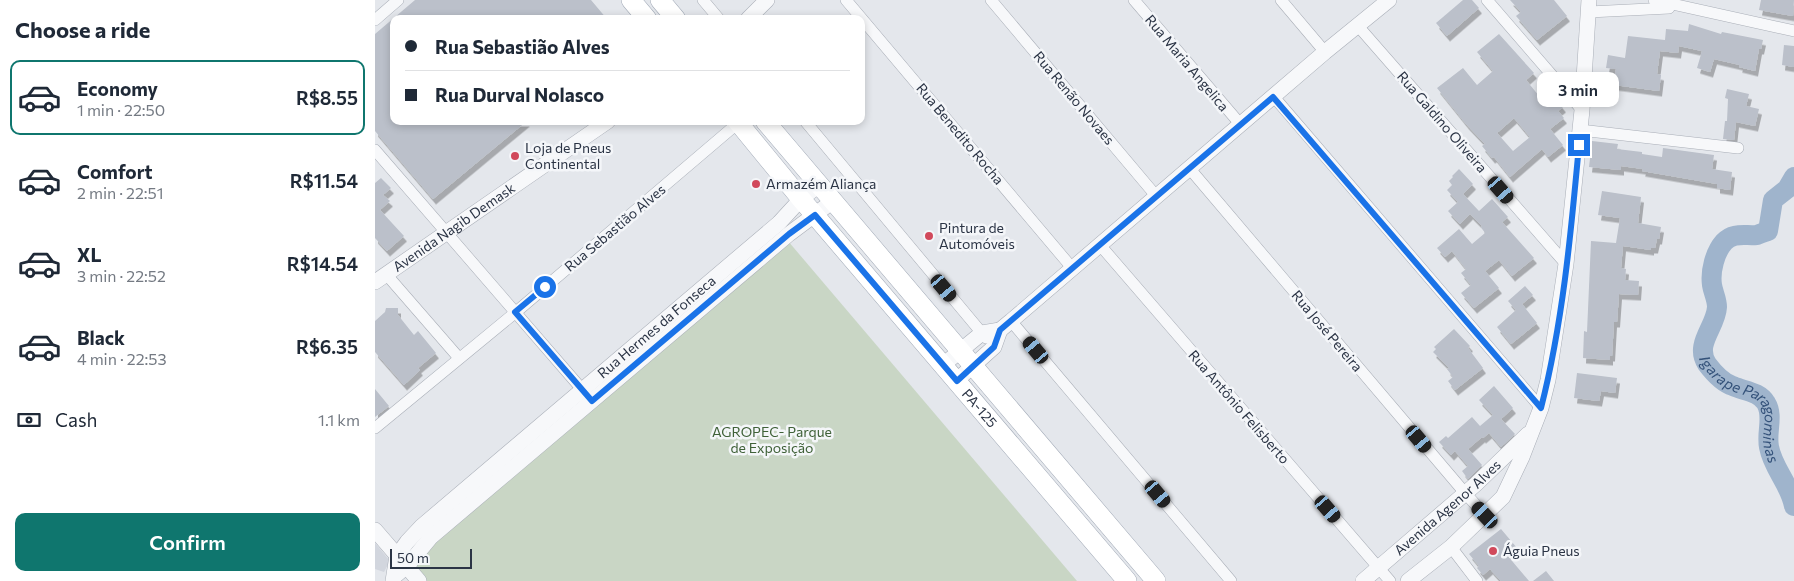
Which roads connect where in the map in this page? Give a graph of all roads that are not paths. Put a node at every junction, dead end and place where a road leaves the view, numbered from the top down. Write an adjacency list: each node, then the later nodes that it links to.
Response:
1 (398, 0): 20 (street)
2 (631, 0): 15 (main road)
3 (660, 0): 16 (main road)
4 (703, 0): 17 (street)
5 (767, 0): 18 (street)
6 (846, 0): 19 (street, Rua Benedito Rocha)
7 (991, 0): 38 (street, Rua Renão Novaes)
8 (1134, 0): 32 (street, Rua Maria Angelica)
9 (1281, 0): 24 (street)
10 (1389, 0): 22 (street)
11 (1487, 0): 26 (street)
12 (1654, 0): 14 (street)
13 (1589, 6): 14 (street); 26 (street)
14 (1680, 7): 23 (street)
15 (644, 15)
16 (673, 15)
17 (716, 15)
18 (751, 15)
19 (859, 15)
20 (375, 20)
21 (865, 23): 45 (street, Rua Benedito Rocha)
22 (1358, 26): 24 (street); 44 (street, Rua Galdino Oliveira)
23 (1794, 32)
24 (1325, 52): 25 (street)
25 (1273, 97): 32 (street); 57 (street)
26 (1582, 110): 33 (street)
27 (602, 125): 42 (street, Avenida Nagib Demask)
28 (733, 125): 47 (street, Rua Sebastião Alves)
29 (739, 125): 39 (main road, PA-125 / PA-125)
30 (768, 125): 37 (main road, PA-125)
31 (808, 125): 49 (street)
32 (1241, 125): 36 (street)
33 (1580, 130): 34 (street); 44 (street)
34 (1737, 148)
35 (376, 154): 42 (street)
36 (1189, 169): 38 (street); 62 (street, Rua José Pereira)
37 (819, 185): 39 (street, Rua Hermes da Fonseca); 40 (main road, PA-125)
38 (1157, 197): 43 (street)
39 (801, 199): 41 (main road, PA-125 / PA-125); 56 (street, Rua Hermes da Fonseca)
40 (833, 202): 41 (street); 51 (main road, PA-125)
41 (815, 215): 53 (main road, PA-125 / PA-125); 56 (street)
42 (447, 232): 46 (street, Avenida Nagib Demask); 47 (street)
43 (1100, 245): 45 (street); 69 (street, Rua Antônio Felisberto)
44 (1566, 264): 57 (street)
45 (1073, 269): 48 (street)
46 (381, 278): 52 (street)
47 (515, 312): 52 (street, Rua Sebastião Alves); 56 (street)
48 (1006, 326): 49 (street); 50 (street); 74 (street)
49 (982, 333): 50 (street); 51 (street)
50 (994, 347): 54 (street)
51 (960, 351): 53 (street); 54 (main road, PA-125)
52 (459, 358): 58 (street, Rua Sebastião Alves)
53 (943, 366): 55 (main road, PA-125 / PA-125)
54 (973, 367): 55 (street); 60 (main road, PA-125)
55 (957, 381): 61 (main road, PA-125 / PA-125)
56 (588, 396): 68 (street)
57 (1541, 408): 59 (street)
58 (375, 428)
59 (1531, 431): 62 (street, Avenida Agenor Alves); 63 (street)
60 (1032, 437): 61 (main road); 64 (main road, PA-125)
61 (1016, 450): 66 (main road, PA-125 / PA-125)
62 (1465, 493): 63 (street, Rua José Pereira); 69 (street, Avenida Agenor Alves)
63 (1485, 515): 67 (street)
64 (1109, 526): 66 (main road); 73 (main road, PA-125)
65 (375, 530): 68 (street)
66 (1094, 540): 72 (main road, PA-125 / PA-125)
67 (1451, 547): 77 (street); 78 (street)
68 (402, 561): 70 (street); 71 (street)
69 (1378, 568): 75 (street, Avenida Agenor Alves); 76 (street, Rua Antônio Felisberto)
70 (394, 579)
71 (419, 581)
72 (1127, 581)
73 (1156, 581)
74 (1231, 581)
75 (1363, 581)
76 (1390, 581)
77 (1409, 581)
78 (1477, 581)

